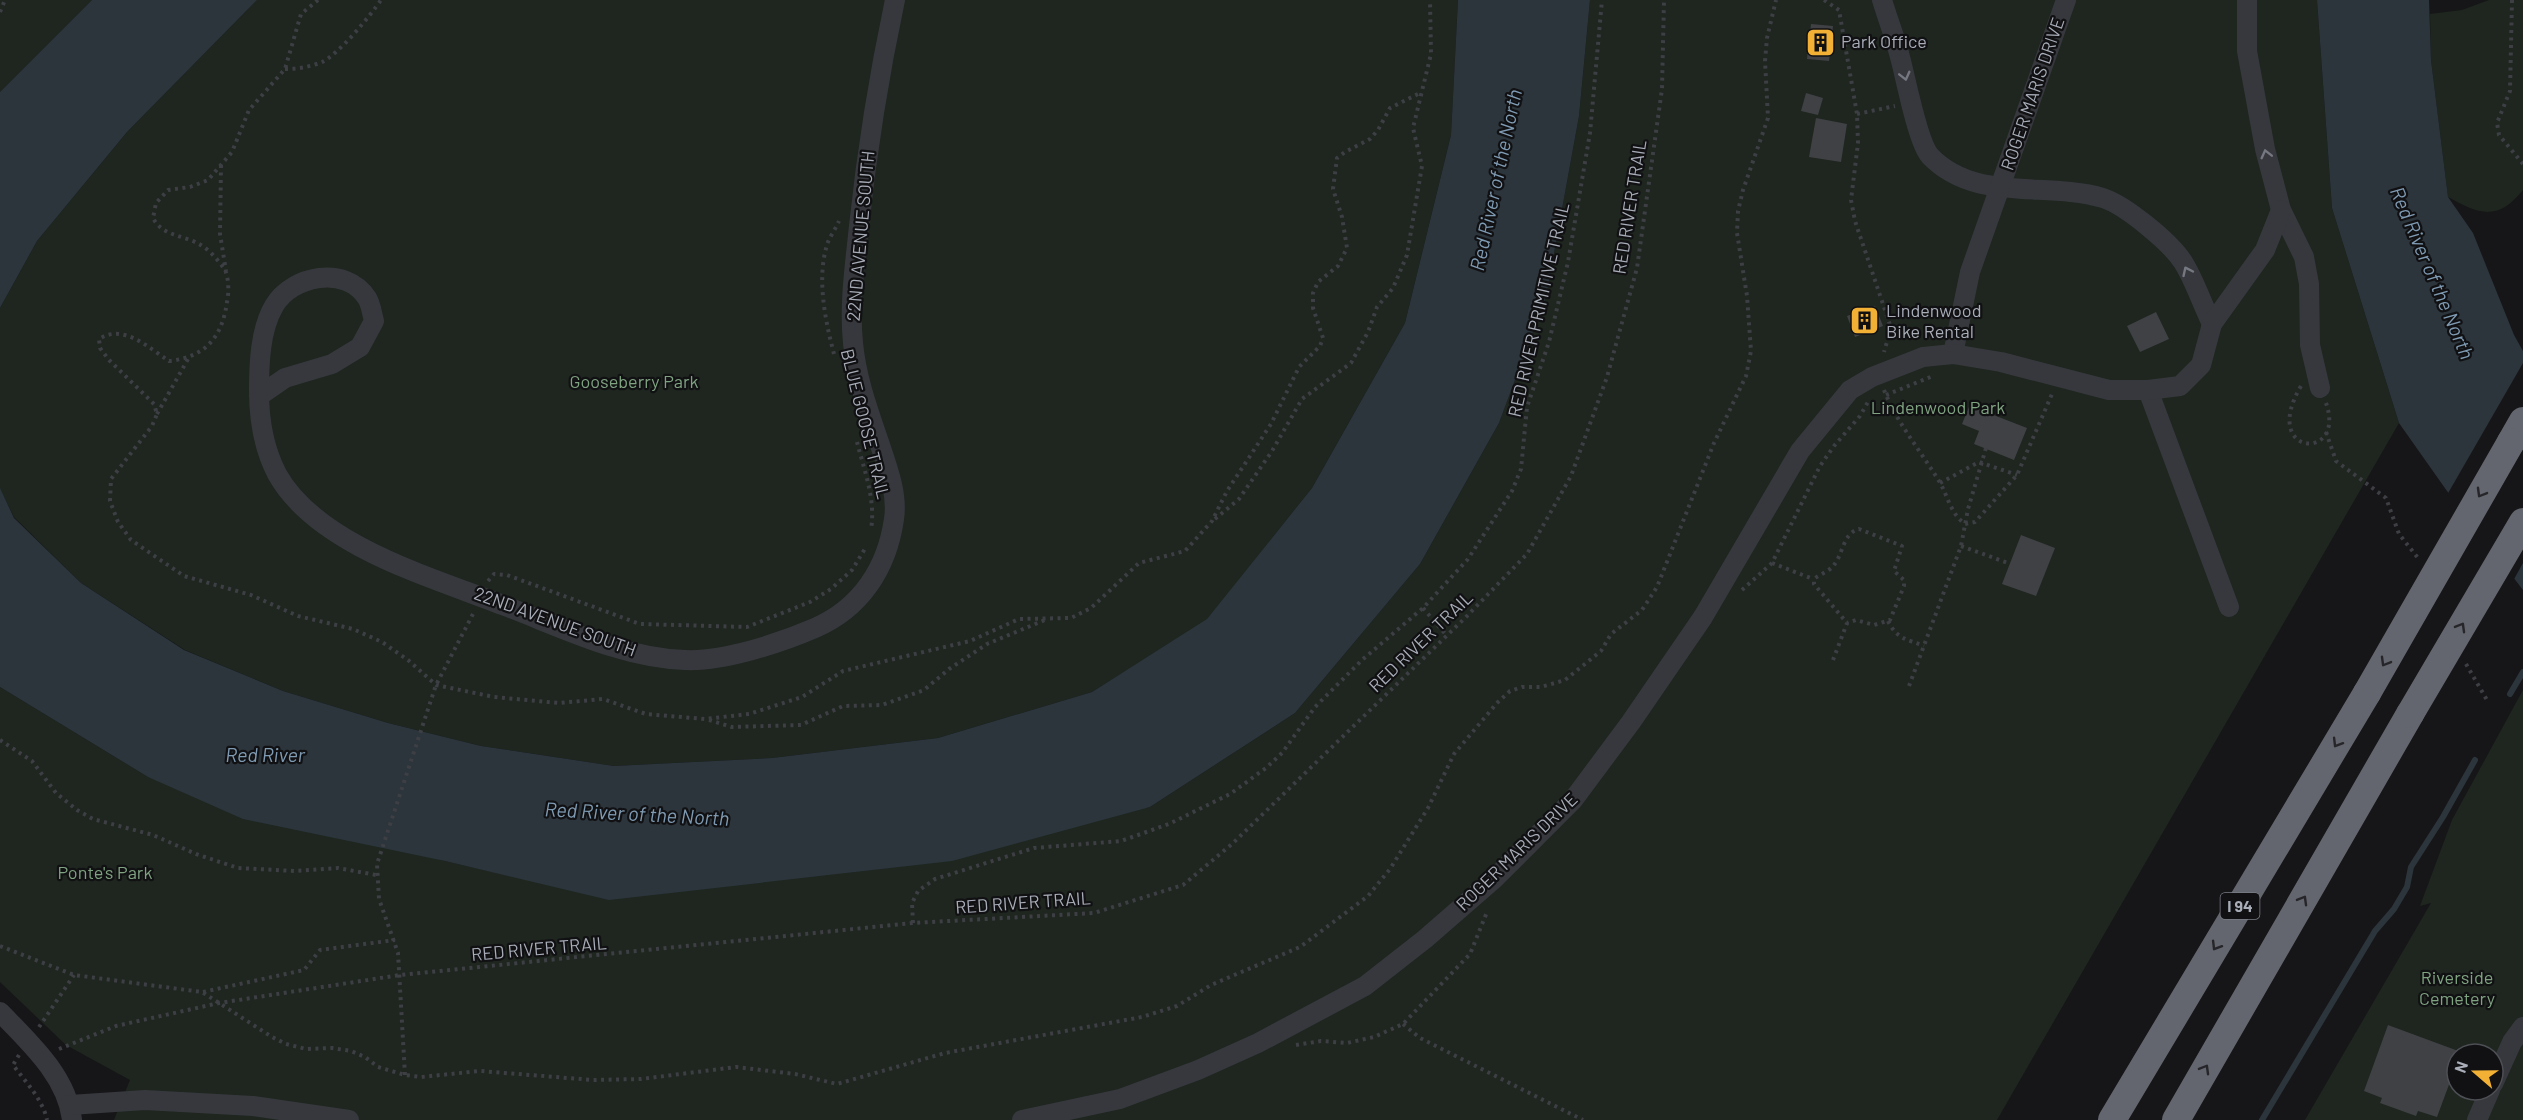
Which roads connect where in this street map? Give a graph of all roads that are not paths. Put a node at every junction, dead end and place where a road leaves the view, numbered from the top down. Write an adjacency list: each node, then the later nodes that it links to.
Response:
1 (895, 0): 11 (street, 22ND AVENUE SOUTH)
2 (1882, 0): 5 (street, ROGER MARIS DRIVE, one-way to 5)
3 (2066, 0): 5 (street, ROGER MARIS DRIVE)
4 (2247, 0): 6 (street, one-way to 4)
5 (2000, 189): 7 (street, one-way to 5); 8 (street, ROGER MARIS DRIVE)
6 (2281, 210): 7 (street); 9 (street)
7 (2212, 324): 10 (street, ROGER MARIS DRIVE)
8 (1953, 354): 10 (street, ROGER MARIS DRIVE); 21 (street, ROGER MARIS DRIVE)
9 (2320, 388)
10 (2148, 390): 14 (street)
11 (259, 396): 11 (street, 22ND AVENUE SOUTH)
12 (2523, 421): 22 (highway, I 94, one-way to 22, bridge)
13 (2523, 522): 23 (highway, one-way to 13, bridge)
14 (2229, 608)
15 (0, 1012): 19 (street)
16 (2523, 1027): 17 (street)
17 (2505, 1057)
18 (2485, 1102): 24 (street)
19 (71, 1113): 20 (street)
20 (348, 1120)
21 (1022, 1120)
22 (2112, 1120)
23 (2176, 1120)
24 (2477, 1120)

